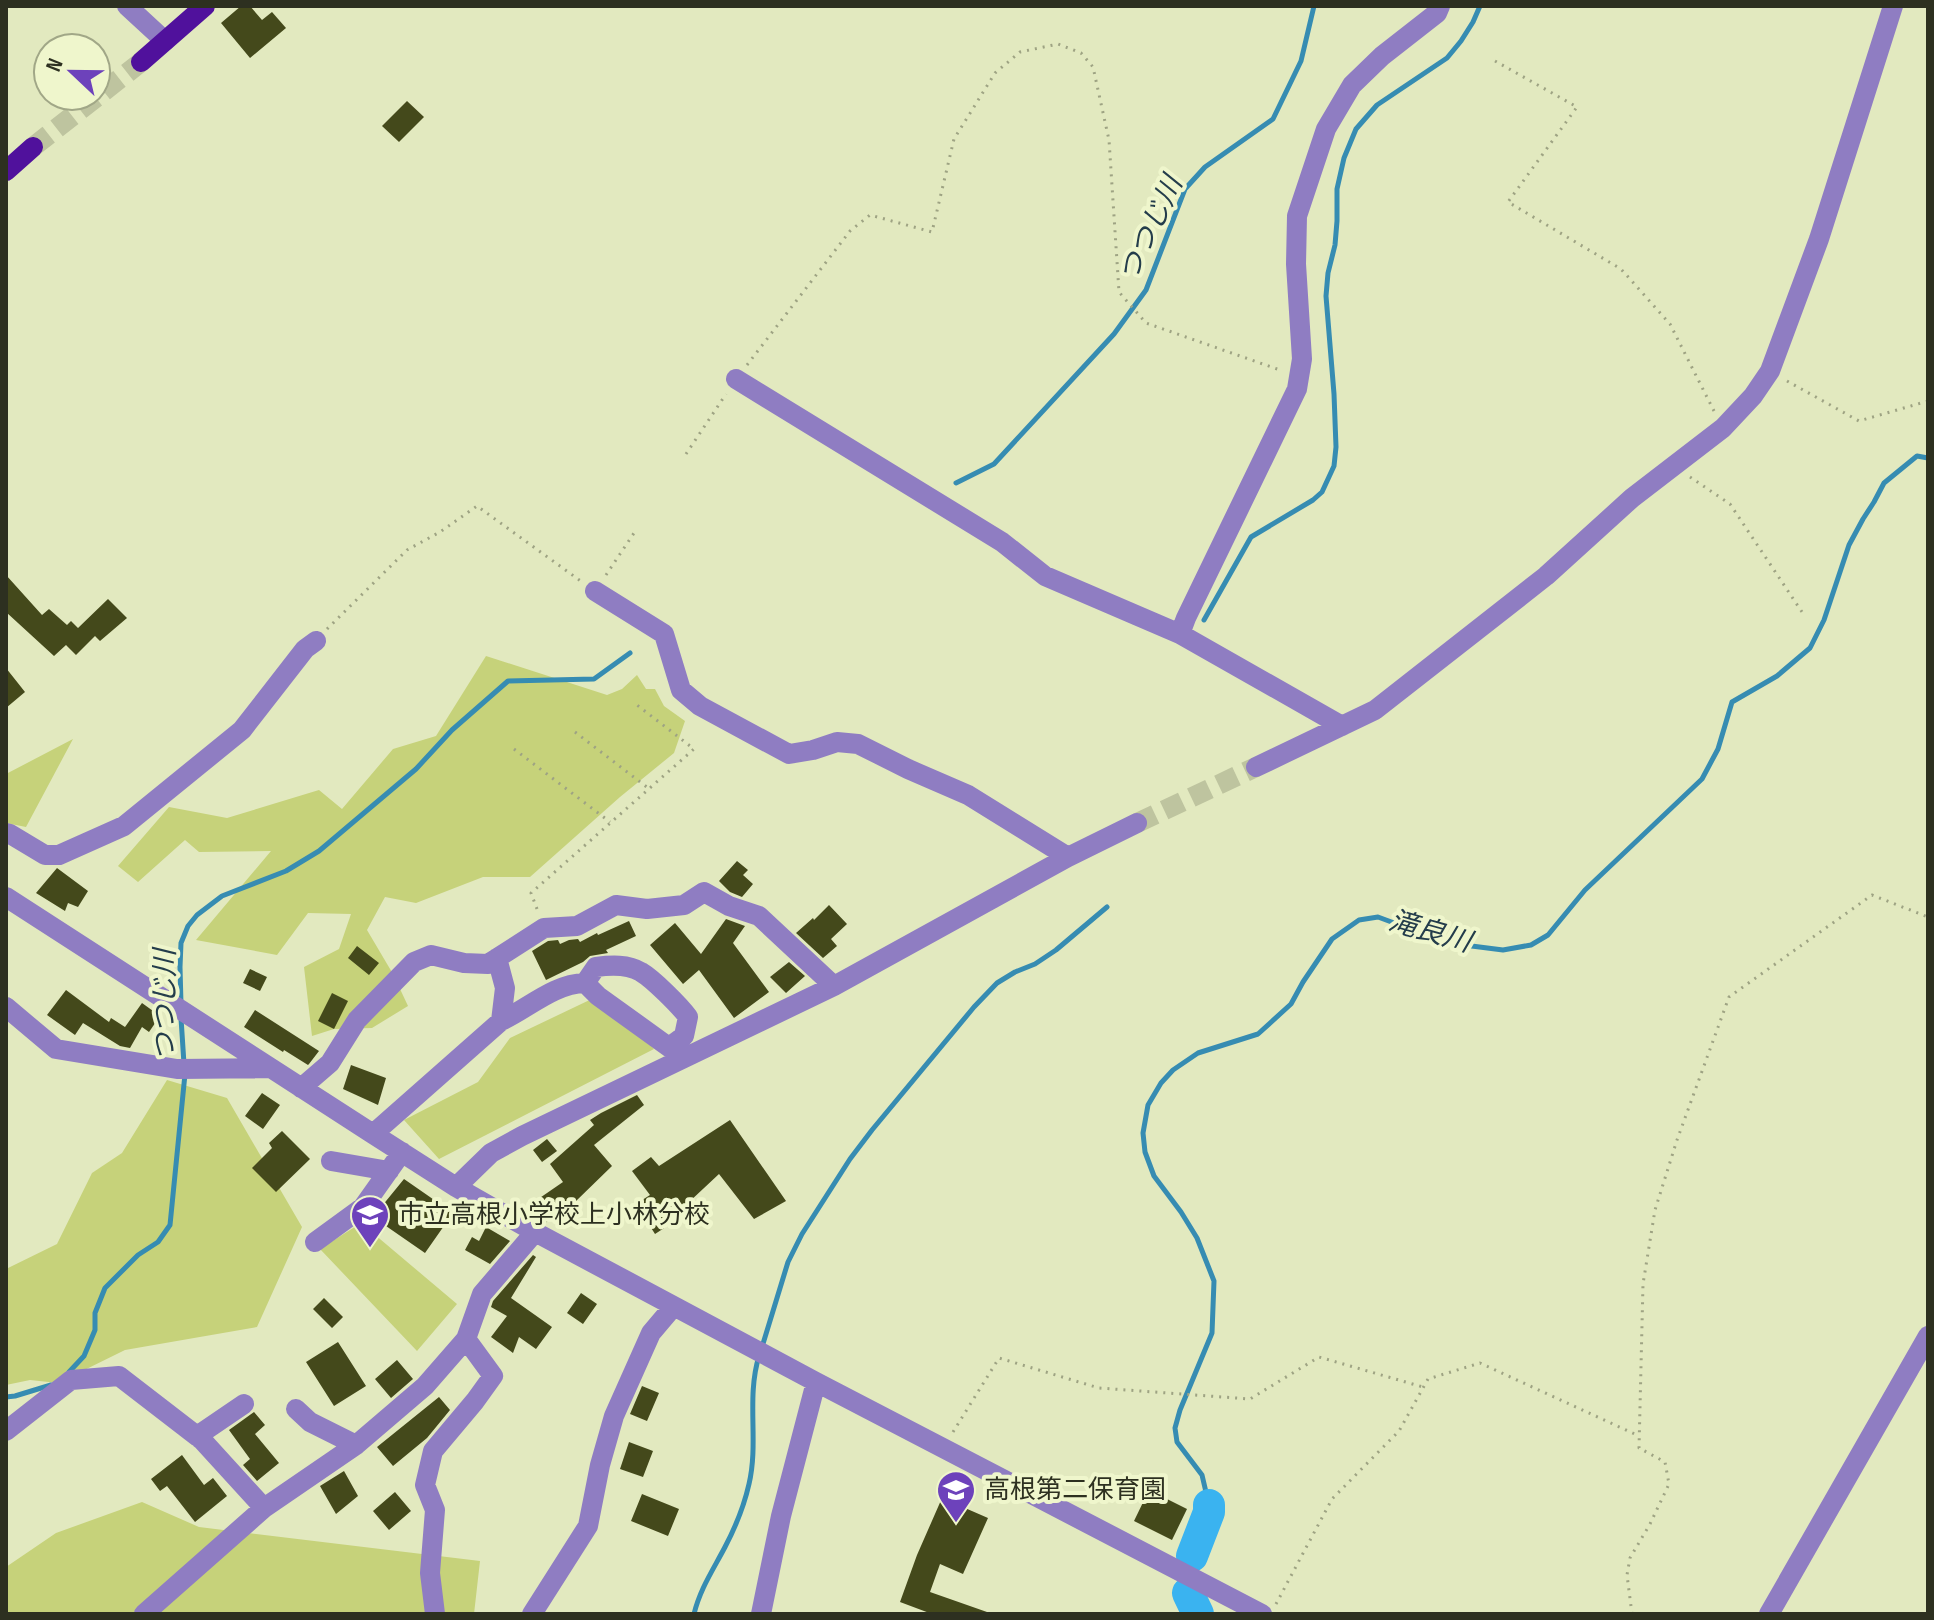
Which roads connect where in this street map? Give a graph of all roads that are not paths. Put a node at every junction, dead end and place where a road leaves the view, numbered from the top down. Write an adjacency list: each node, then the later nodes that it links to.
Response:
1 (127, 6): 5 (street)
2 (205, 6): 5 (main road)
3 (1440, 6): 11 (street)
4 (1893, 6): 13 (street)
5 (165, 41): 6 (main road)
6 (141, 62)
7 (33, 147): 8 (main road)
8 (6, 171)
9 (736, 379): 11 (street)
10 (595, 591): 17 (street)
11 (1180, 634): 13 (street)
12 (316, 641): 16 (street)
13 (1342, 726): 14 (street)
14 (1256, 767)
15 (1137, 823): 17 (street)
16 (6, 833)
17 (1068, 857): 21 (street)
18 (6, 897): 25 (street)
19 (497, 958): 21 (street); 23 (street); 26 (street)
20 (585, 983): 23 (street); 24 (street); 24 (street)
21 (834, 986): 24 (street)
22 (6, 1007): 25 (street)
23 (501, 1021): 27 (street)
24 (676, 1053): 31 (street)
25 (268, 1068): 26 (street)
26 (301, 1088): 27 (street)
27 (373, 1134): 28 (street)
28 (402, 1152): 30 (street); 31 (street)
29 (331, 1161): 30 (street)
30 (389, 1171): 33 (street)
31 (456, 1187): 32 (street)
32 (535, 1232): 34 (street); 36 (street)
33 (315, 1242)
34 (673, 1307): 37 (street); 46 (street)
35 (1928, 1336): 49 (street)
36 (466, 1339): 42 (street); 45 (street)
37 (816, 1382): 47 (street); 48 (street)
38 (244, 1404): 41 (street)
39 (296, 1409): 42 (street)
40 (6, 1431): 41 (street)
41 (197, 1436): 43 (street)
42 (356, 1445): 43 (street)
43 (264, 1508): 44 (street)
44 (144, 1614)
45 (435, 1614)
46 (532, 1614)
47 (761, 1614)
48 (1262, 1614)
49 (1769, 1614)

